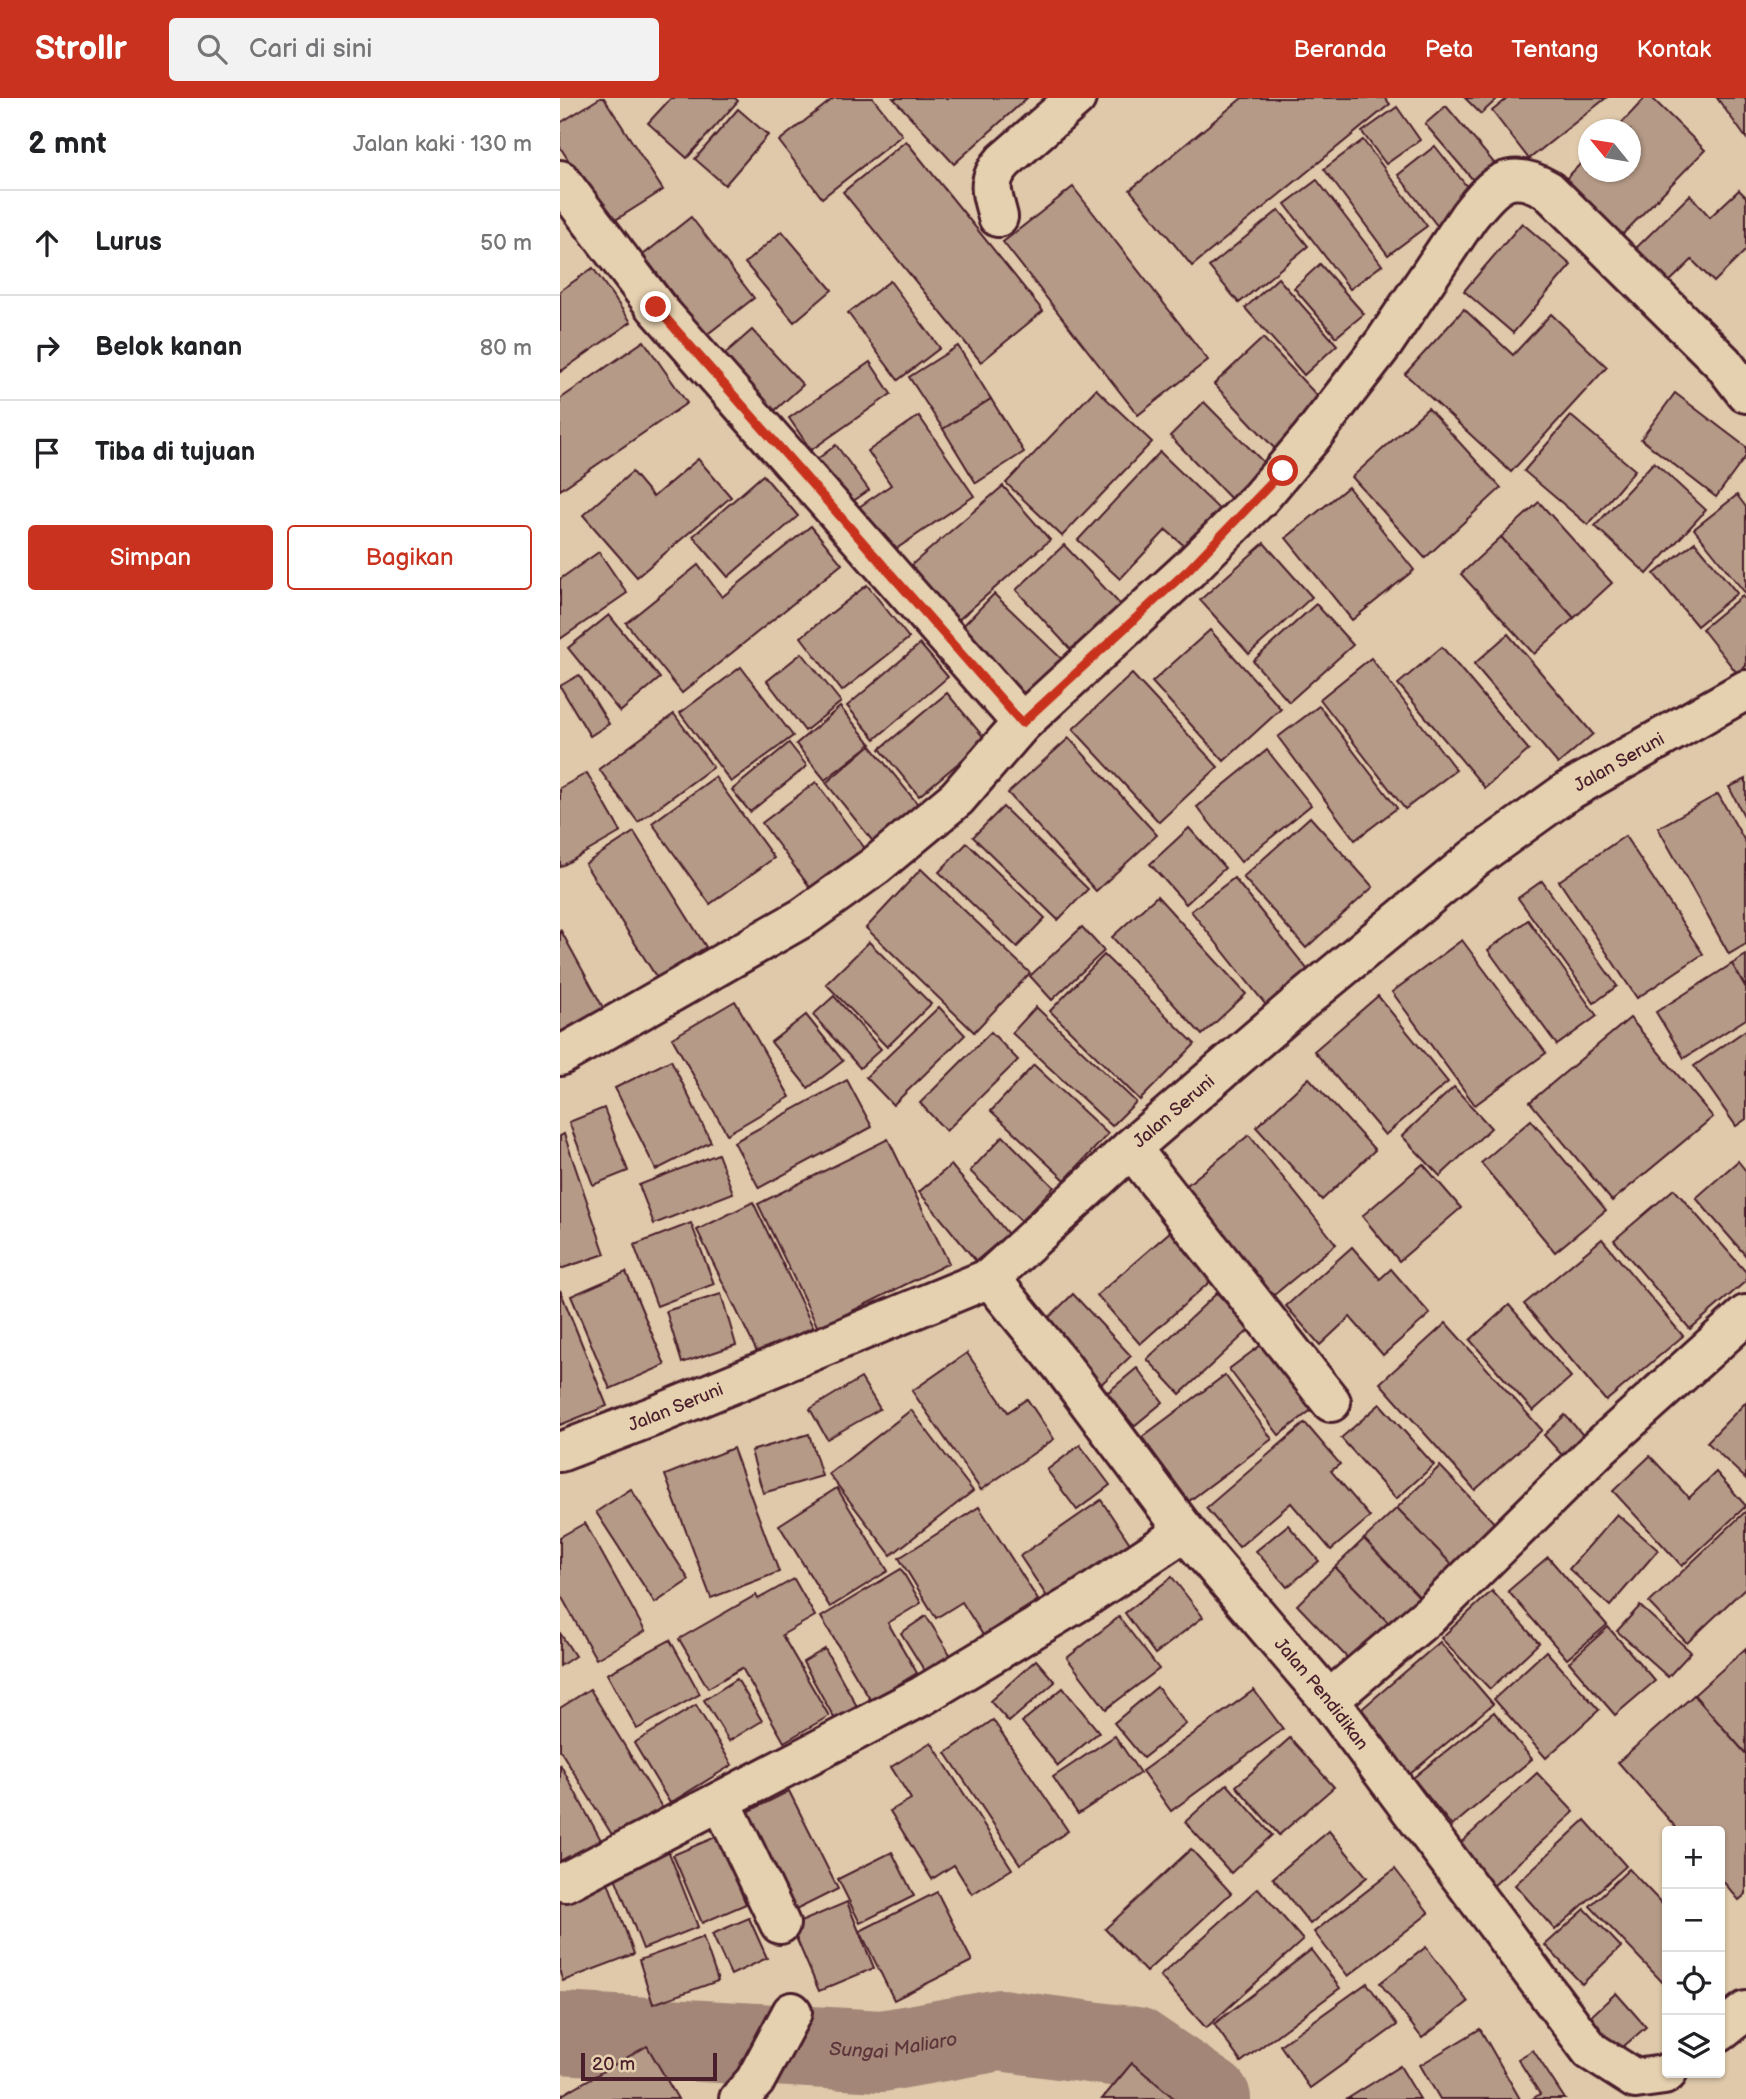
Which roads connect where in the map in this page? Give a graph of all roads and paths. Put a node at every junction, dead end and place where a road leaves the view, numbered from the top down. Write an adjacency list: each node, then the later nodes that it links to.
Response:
1 (1076, 98): 3 (street)
2 (560, 180): 6 (street)
3 (998, 217)
4 (1746, 393): 6 (street)
5 (1746, 690): 8 (street, Jalan Seruni)
6 (1022, 723): 7 (street)
7 (560, 1056)
8 (1131, 1148): 9 (street, Jalan Seruni); 11 (street)
9 (990, 1278): 12 (street, Jalan Seruni); 13 (street, Jalan Pendidikan)
10 (1746, 1315): 14 (street)
11 (1331, 1402)
12 (560, 1452)
13 (1185, 1531): 14 (street, Jalan Pendidikan); 15 (street)
14 (1329, 1700): 21 (street, Jalan Pendidikan)
15 (722, 1801): 16 (street); 17 (street)
16 (565, 1882)
17 (780, 1924)
18 (1746, 2011): 20 (street)
19 (792, 2012): 22 (street)
20 (1725, 2027)
21 (1662, 2075)
22 (747, 2090)

